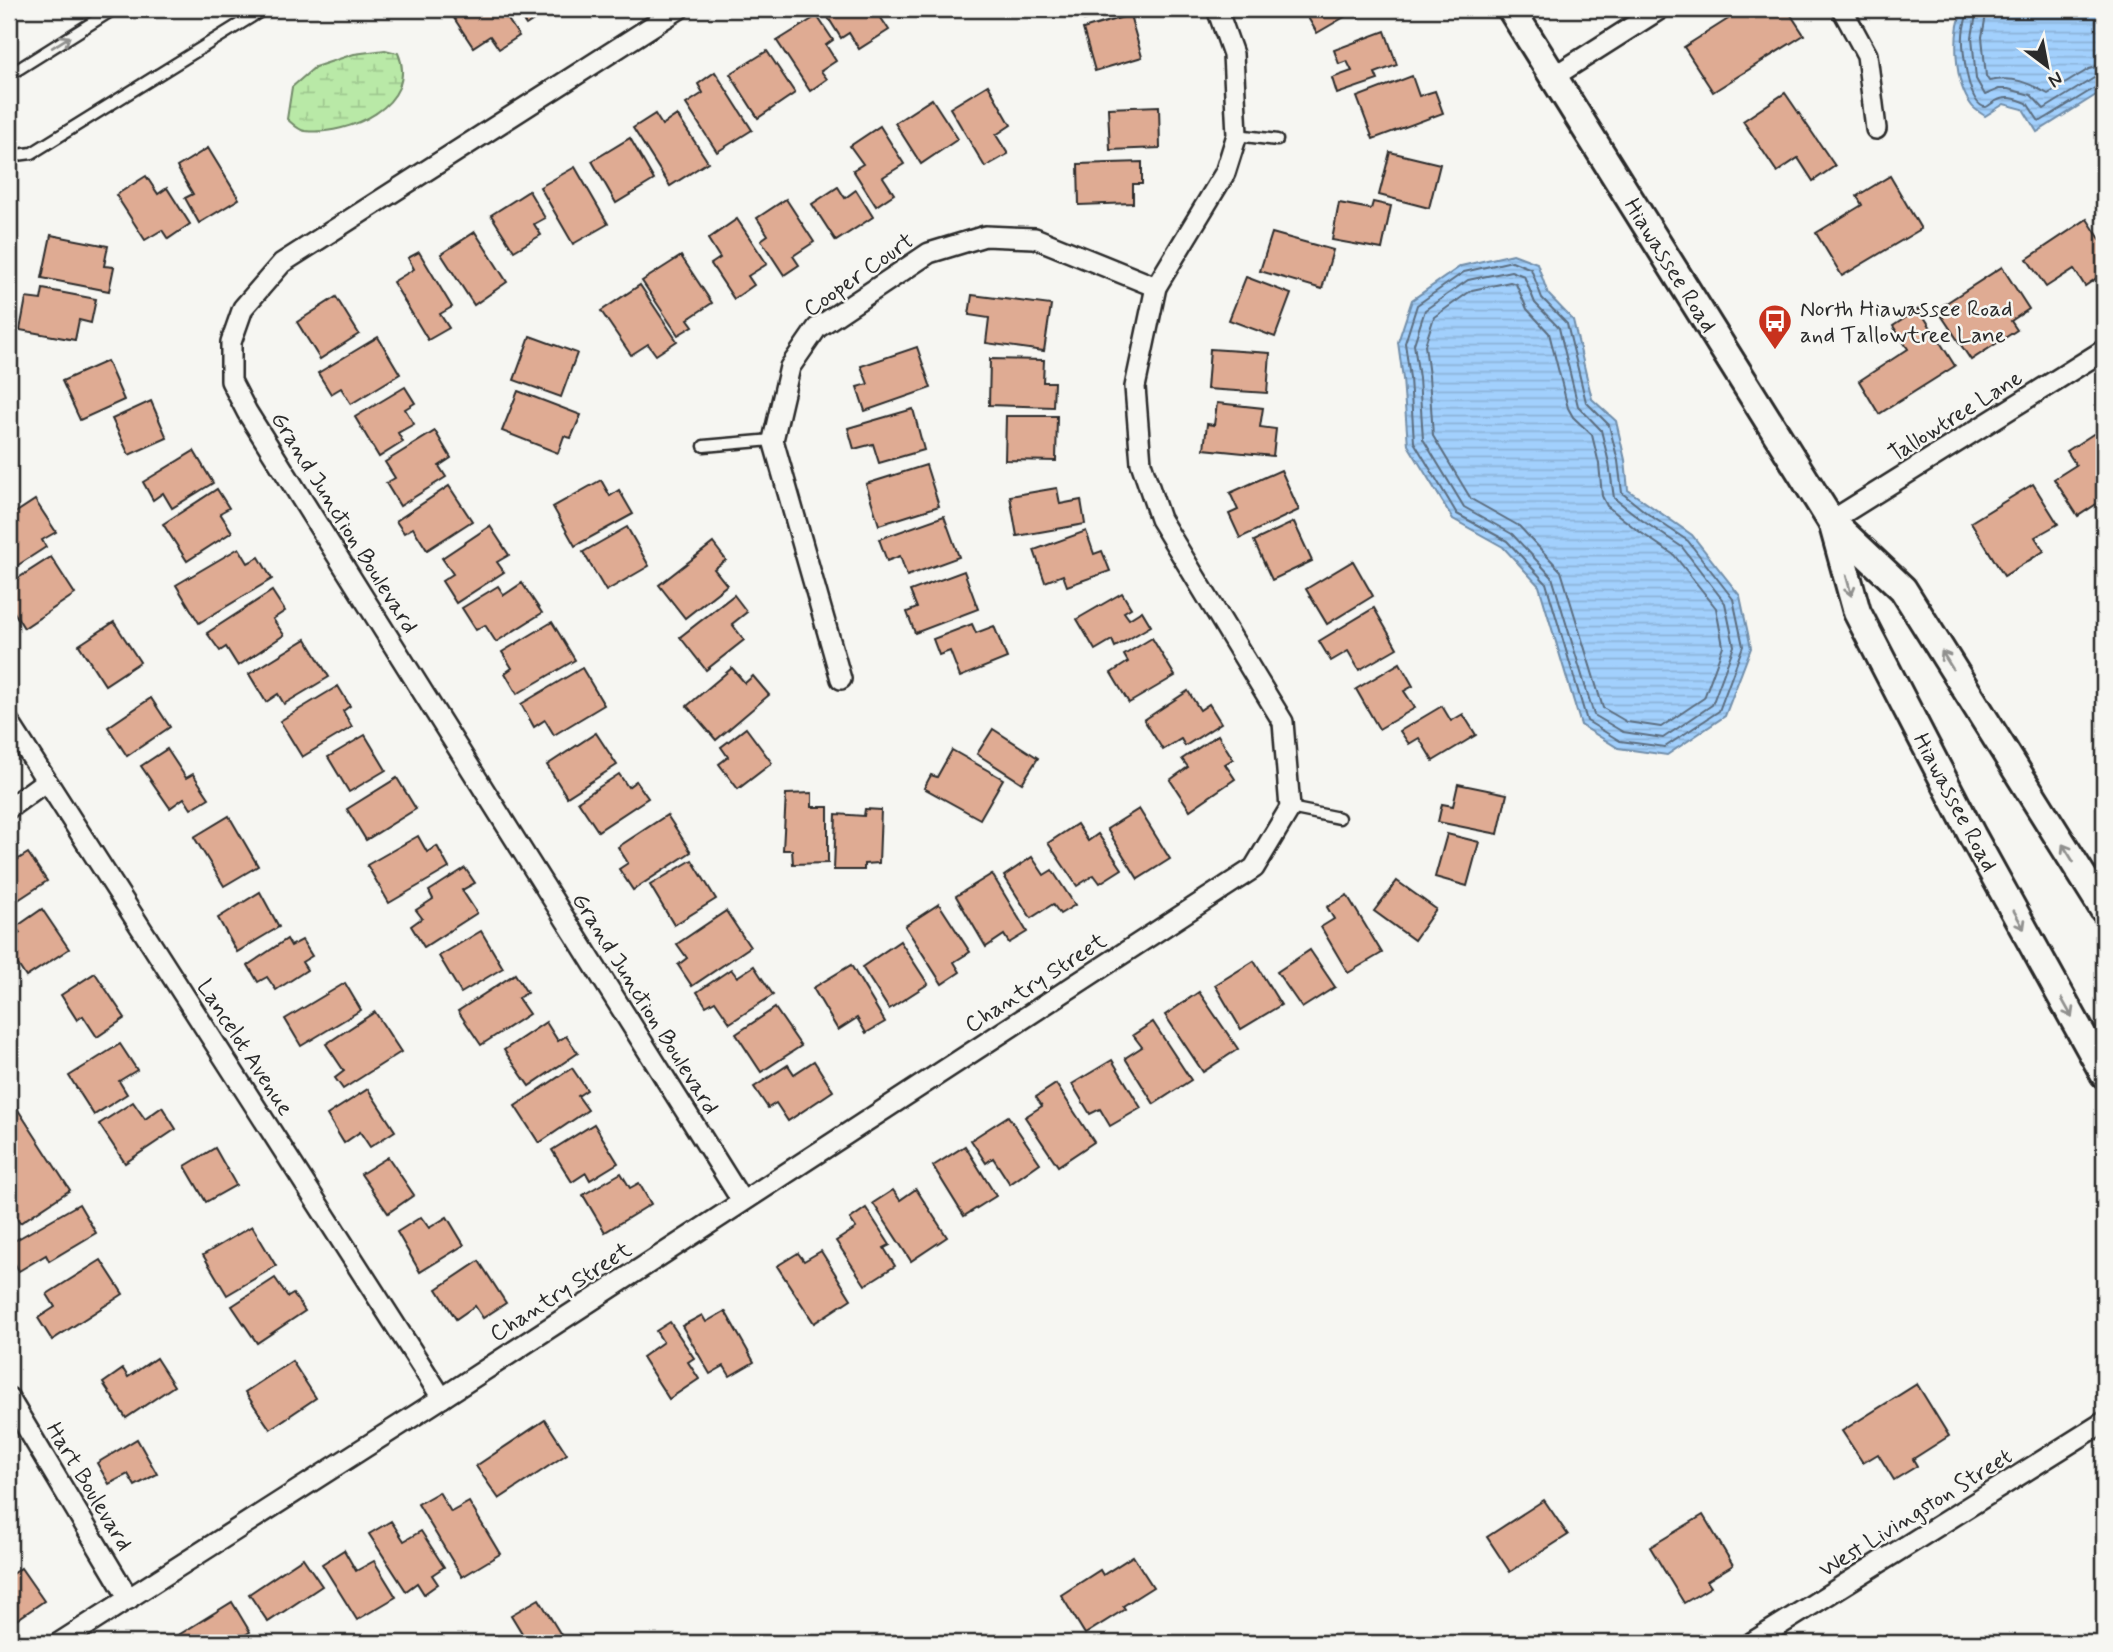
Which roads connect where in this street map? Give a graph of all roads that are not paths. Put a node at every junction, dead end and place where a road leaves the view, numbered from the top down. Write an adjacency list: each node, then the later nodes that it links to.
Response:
1 (114, 9): 8 (lane, one-way to 1)
2 (264, 9): 13 (lane)
3 (679, 9): 27 (street, Grand Junction Boulevard)
4 (1217, 9): 11 (street)
5 (1511, 9): 9 (main road, Hiawassee Road)
6 (1660, 9): 9 (street)
7 (1842, 9): 10 (street)
8 (9, 75)
9 (1553, 77): 18 (main road, Hiawassee Road)
10 (1877, 129)
11 (1237, 135): 12 (lane); 14 (street)
12 (1278, 140)
13 (9, 156)
14 (1156, 287): 16 (street, Cooper Court); 23 (street)
15 (2104, 350): 18 (street, Tallowtree Lane)
16 (773, 440): 17 (lane); 19 (street, Cooper Court)
17 (704, 446)
18 (1831, 521): 25 (main road, Hiawassee Road, one-way to 18); 26 (main road, Hiawassee Road, one-way to 26)
19 (841, 679)
20 (9, 722): 21 (street, Lancelot Avenue)
21 (46, 781): 22 (street); 29 (street, Lancelot Avenue)
22 (9, 808)
23 (1290, 808): 24 (lane); 27 (street, Chantry Street)
24 (1339, 818)
25 (2104, 911)
26 (2104, 1074)
27 (742, 1201): 29 (street, Chantry Street)
28 (9, 1398): 31 (street, Hart Boulevard)
29 (442, 1398): 31 (street, Chantry Street)
30 (2104, 1422): 33 (street, West Livingston Street)
31 (129, 1599): 32 (street, Chantry Street)
32 (59, 1643)
33 (1751, 1643)

